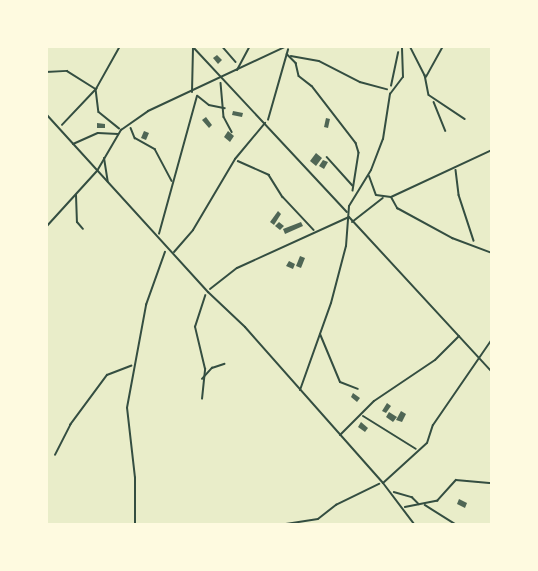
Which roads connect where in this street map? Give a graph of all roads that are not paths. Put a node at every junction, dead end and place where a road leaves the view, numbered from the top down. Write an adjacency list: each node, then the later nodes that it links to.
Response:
1 (250, 46): 5 (street)
2 (400, 46): 15 (street)
3 (193, 47): 6 (street); 7 (street)
4 (285, 47): 5 (street)
5 (238, 68): 6 (street)
6 (222, 78): 7 (street); 9 (street)
7 (193, 92): 10 (street)
8 (46, 114): 11 (street)
9 (266, 123): 20 (street); 25 (street)
10 (119, 134): 11 (street); 13 (street)
11 (73, 144): 14 (street)
12 (492, 150): 18 (street)
13 (104, 156): 14 (street); 16 (street)
14 (97, 171): 16 (street); 17 (street)
15 (369, 174): 19 (street); 20 (street)
16 (108, 182): 25 (street)
17 (76, 194): 23 (street); 24 (street)
18 (391, 197): 19 (street); 26 (street)
19 (384, 198): 22 (street)
20 (348, 212): 21 (street)
21 (349, 217): 22 (street); 27 (street); 28 (street)
22 (352, 222): 29 (street)
23 (46, 227)
24 (83, 229)
25 (174, 252): 27 (street)
26 (492, 253)
27 (208, 291): 34 (street)
28 (320, 334): 33 (street); 34 (street)
29 (459, 336): 31 (street); 35 (street)
30 (492, 339): 31 (street)
31 (478, 358): 32 (street); 37 (street)
32 (492, 372)
33 (358, 389)
34 (300, 391): 36 (street)
35 (362, 415): 36 (street); 37 (street)
36 (340, 435): 38 (street)
37 (416, 449): 38 (street)
38 (383, 483): 39 (street)
39 (414, 525)

